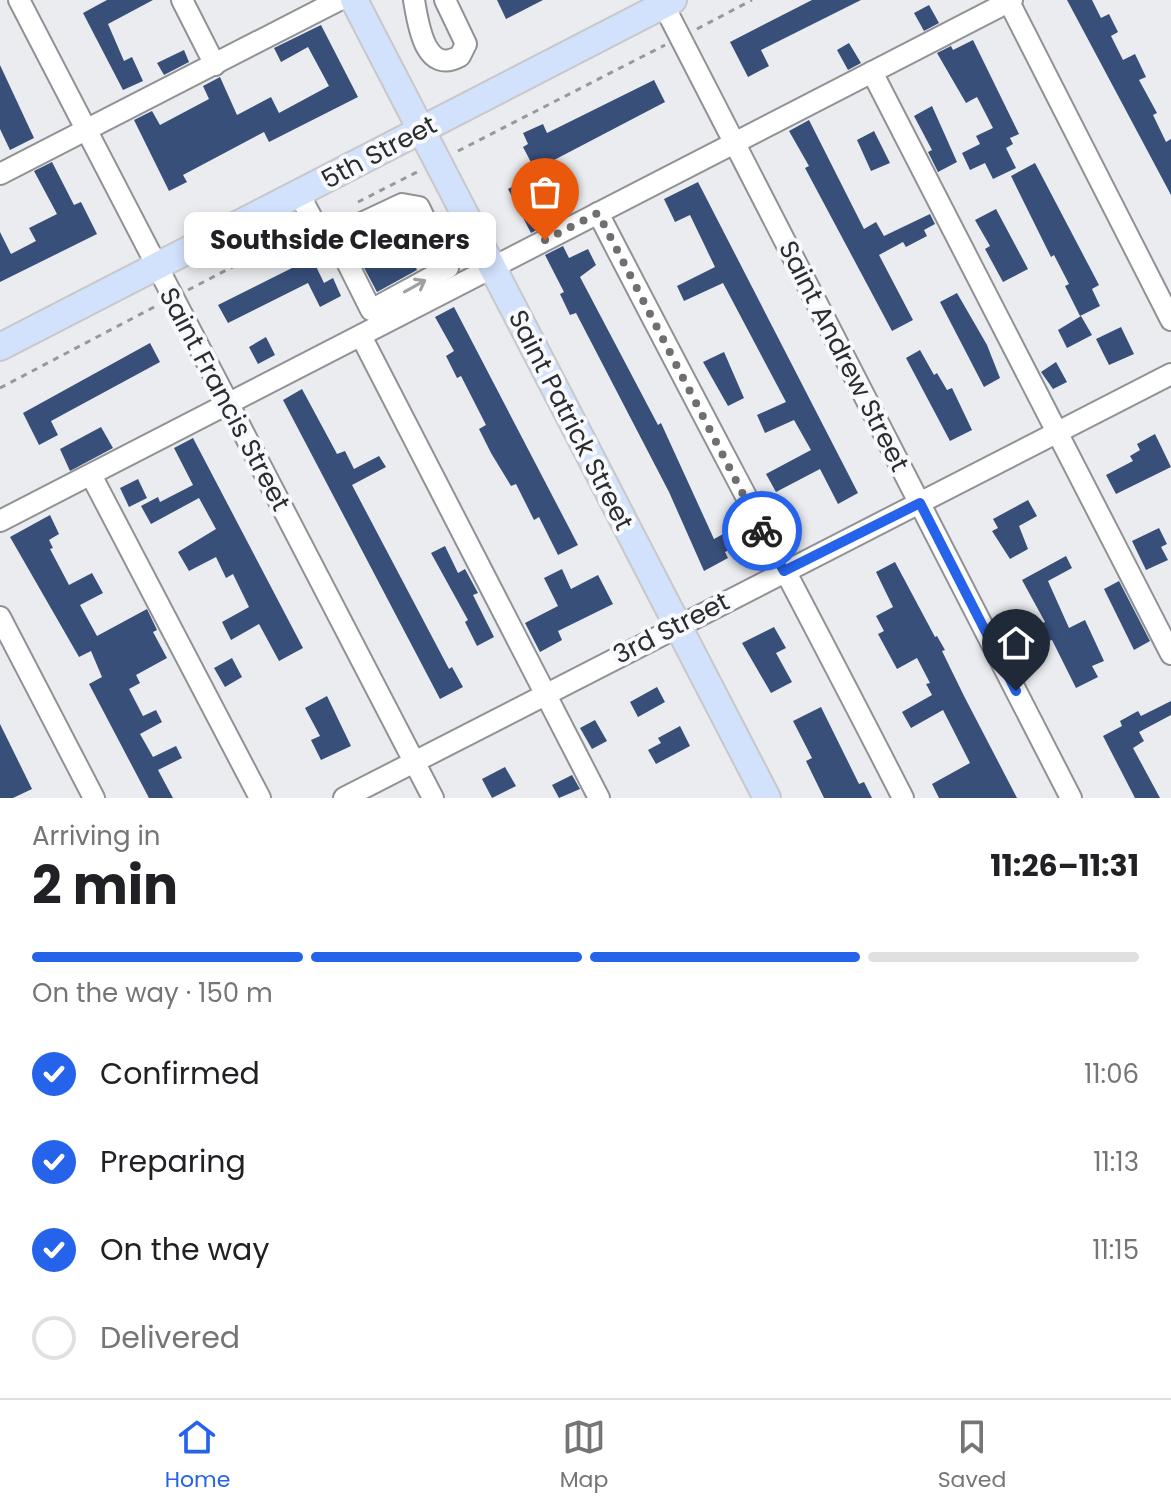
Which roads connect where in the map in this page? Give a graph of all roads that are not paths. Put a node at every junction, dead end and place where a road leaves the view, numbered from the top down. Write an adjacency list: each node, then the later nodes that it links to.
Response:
1 (19, 0): 11 (street, Saint Francis Street)
2 (182, 0): 9 (street)
3 (339, 0): 9 (street)
4 (354, 0): 12 (main road, Saint Patrick Street)
5 (414, 0): 6 (street)
6 (445, 0)
7 (1010, 1): 10 (street); 22 (street)
8 (666, 2): 12 (main road, 5th Street); 13 (street, Saint Andrew Street)
9 (215, 65): 11 (street)
10 (872, 72): 13 (street); 27 (street)
11 (85, 130): 14 (street); 20 (street, Saint Francis Street)
12 (421, 130): 15 (main road, 5th Street); 18 (main road, Saint Patrick Street)
13 (734, 142): 16 (street); 29 (street, Saint Andrew Street)
14 (0, 174)
15 (299, 194): 17 (street); 20 (main road, 5th Street)
16 (598, 213): 21 (street); 31 (street)
17 (334, 236): 19 (street); 19 (street, one-way to 19)
18 (477, 238): 19 (street); 21 (main road, Saint Patrick Street)
19 (442, 256)
20 (156, 267): 24 (main road, 5th Street); 26 (street, Saint Francis Street)
21 (492, 267): 23 (street); 33 (main road, Saint Patrick Street)
22 (1171, 320)
23 (361, 336): 26 (street); 35 (street)
24 (0, 347)
25 (1171, 374): 27 (street, 3rd Street)
26 (228, 406): 28 (street); 36 (street, Saint Francis Street)
27 (1058, 432): 29 (street, 3rd Street); 34 (street)
28 (91, 475): 30 (street); 38 (street)
29 (920, 503): 31 (street, 3rd Street); 44 (street, Saint Andrew Street)
30 (0, 521)
31 (784, 571): 33 (street, 3rd Street); 43 (street)
32 (0, 617): 37 (street)
33 (677, 625): 35 (street, 3rd Street); 42 (main road, Saint Patrick Street)
34 (1171, 654)
35 (544, 694): 36 (street, 3rd Street); 41 (street)
36 (414, 762): 39 (street, 3rd Street); 40 (street, Saint Francis Street)
37 (94, 798)
38 (260, 798)
39 (344, 798)
40 (433, 798)
41 (599, 798)
42 (767, 798)
43 (903, 798)
44 (1071, 798)

